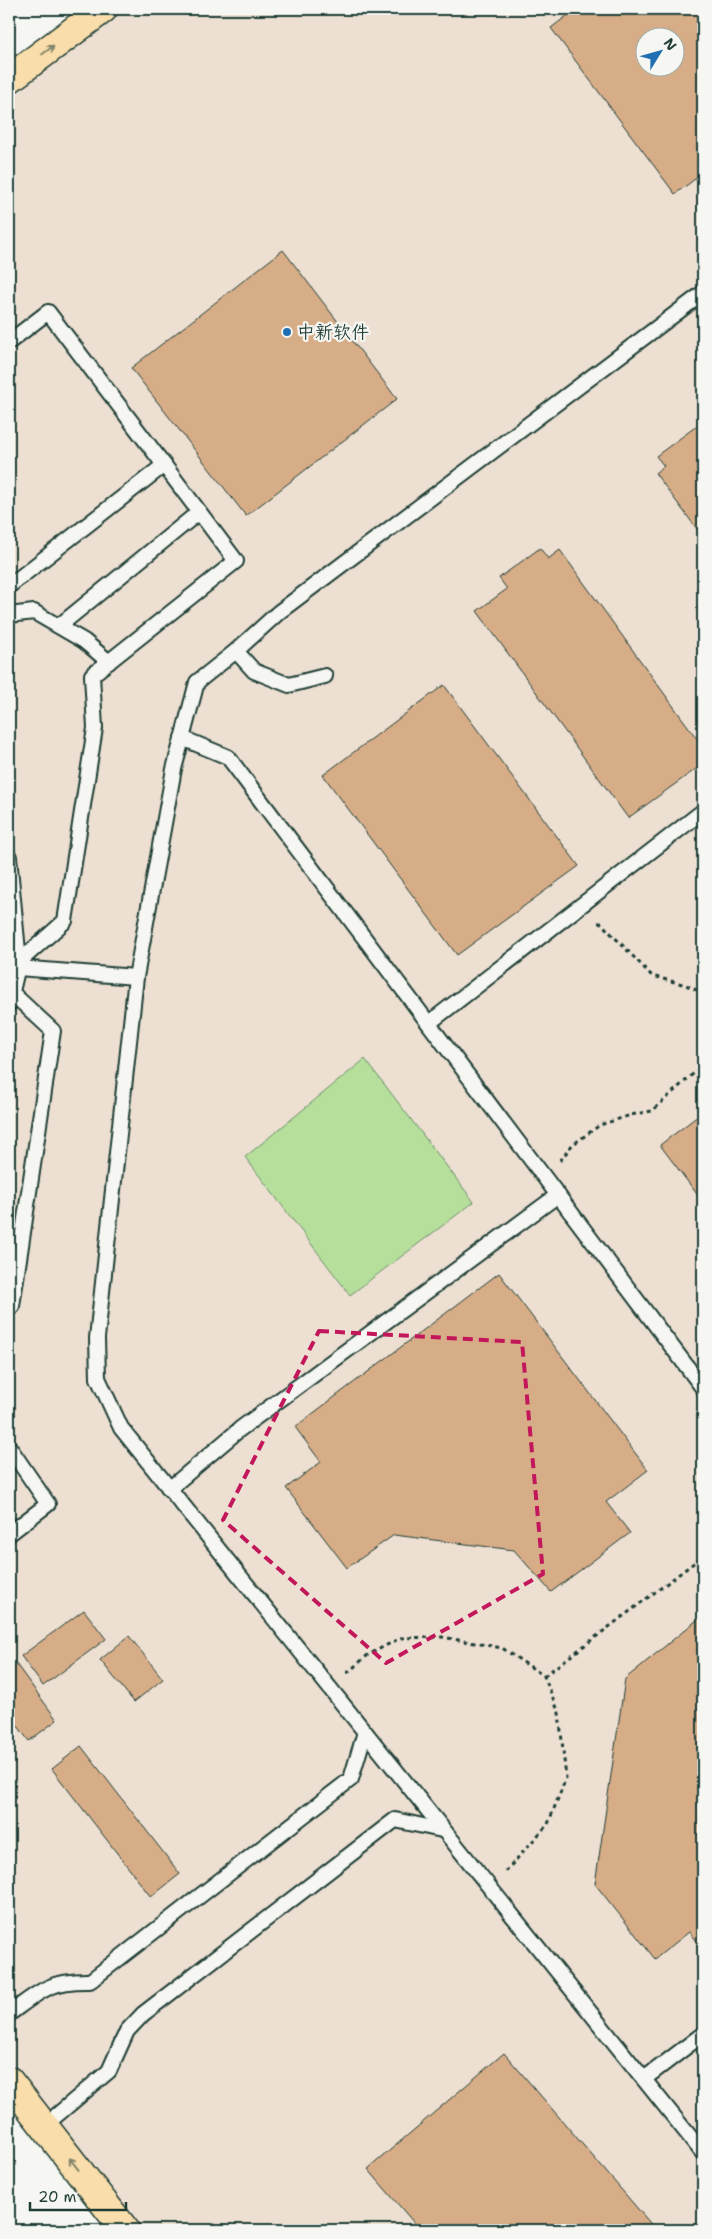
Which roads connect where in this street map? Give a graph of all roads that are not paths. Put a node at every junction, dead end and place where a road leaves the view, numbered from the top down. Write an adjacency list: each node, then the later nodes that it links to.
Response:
1 (103, 9): 2 (main road, one-way to 1)
2 (9, 79)
3 (703, 293): 10 (lane)
4 (9, 342): 5 (lane)
5 (164, 465): 6 (lane); 7 (lane)
6 (199, 512): 9 (lane); 11 (lane)
7 (9, 586)
8 (9, 615): 9 (lane)
9 (58, 626): 11 (lane)
10 (236, 651): 12 (lane); 13 (lane)
11 (109, 662): 16 (lane)
12 (325, 676)
13 (182, 738): 17 (lane); 19 (lane)
14 (703, 811): 19 (lane)
15 (9, 857): 16 (lane)
16 (19, 965): 17 (lane); 18 (lane)
17 (136, 977): 24 (lane)
18 (11, 999): 21 (lane)
19 (429, 1024): 20 (lane)
20 (558, 1195): 22 (lane); 24 (lane)
21 (9, 1309)
22 (703, 1388)
23 (9, 1447): 25 (lane)
24 (169, 1489): 26 (lane)
25 (9, 1534)
26 (365, 1732): 27 (lane); 28 (lane)
27 (442, 1830): 30 (lane); 32 (lane)
28 (9, 2014)
29 (703, 2034): 30 (lane)
30 (644, 2079): 33 (lane)
31 (9, 2081): 32 (main road)
32 (44, 2126): 34 (main road, one-way to 32)
33 (703, 2153)
34 (125, 2230)

